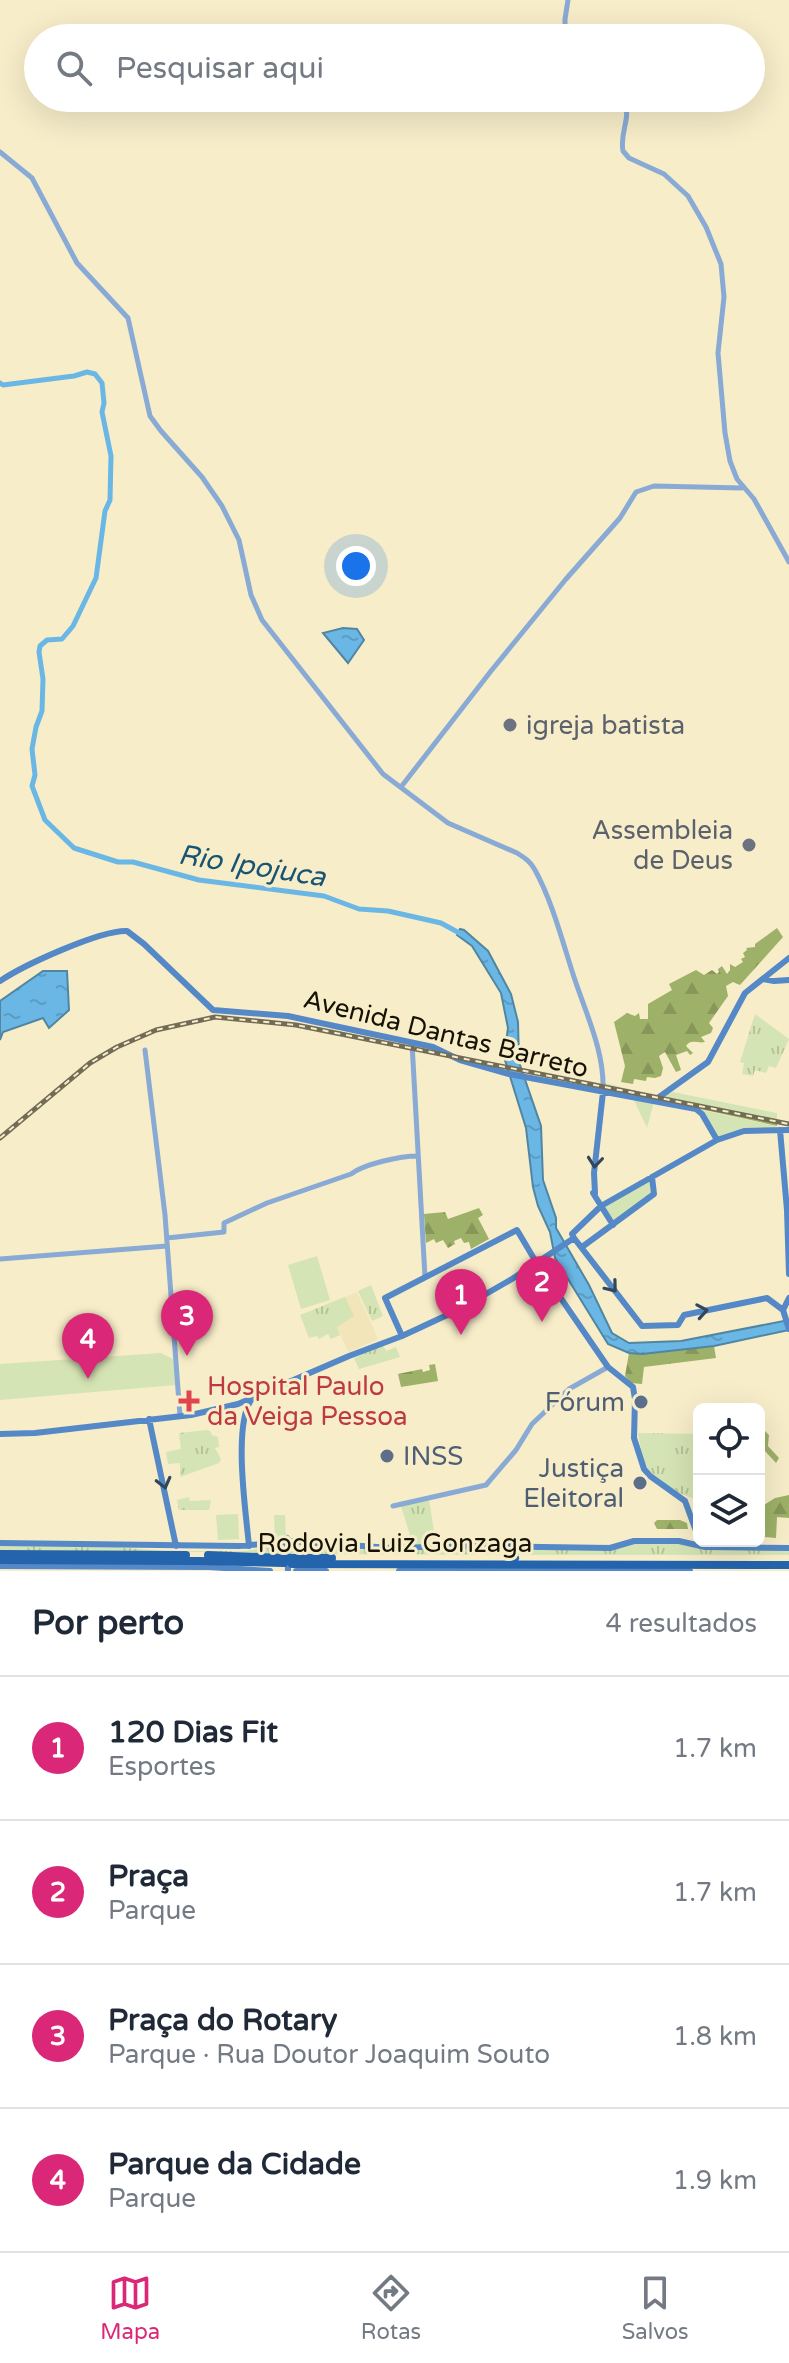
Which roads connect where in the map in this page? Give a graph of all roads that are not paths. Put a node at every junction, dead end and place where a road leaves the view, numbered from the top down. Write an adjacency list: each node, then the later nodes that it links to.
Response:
1 (568, 0): 2 (street)
2 (565, 24)
3 (628, 112): 5 (street)
4 (0, 152): 7 (street)
5 (743, 488): 6 (street); 7 (street)
6 (789, 562)
7 (401, 787): 14 (street)
8 (789, 958): 9 (main road)
9 (763, 979): 10 (main road); 15 (main road)
10 (789, 980)
11 (0, 981): 12 (main road, Avenida Dantas Barreto)
12 (412, 1043): 14 (main road, Avenida Dantas Barreto); 19 (street)
13 (145, 1050): 23 (street)
14 (603, 1092): 15 (main road, Avenida Dantas Barreto); 21 (main road, one-way to 21)
15 (655, 1100): 18 (main road, Avenida Dantas Barreto)
16 (780, 1130): 17 (main road); 18 (main road); 29 (main road)
17 (789, 1130)
18 (717, 1140): 20 (main road)
19 (418, 1156): 23 (street); 30 (street)
20 (652, 1177): 21 (main road); 22 (main road)
21 (601, 1206): 22 (main road); 24 (main road)
22 (613, 1225): 26 (main road)
23 (167, 1238): 25 (street)
24 (573, 1239): 26 (main road); 28 (main road)
25 (167, 1246): 27 (street); 39 (street)
26 (582, 1247): 32 (main road, one-way to 32)
27 (0, 1259)
28 (536, 1262): 30 (main road); 34 (main road); 35 (main road)
29 (789, 1274)
30 (425, 1277): 34 (main road)
31 (789, 1298): 32 (main road)
32 (783, 1310): 33 (main road)
33 (789, 1329)
34 (402, 1336): 36 (main road)
35 (608, 1367): 42 (street); 43 (main road)
36 (253, 1398): 37 (main road); 38 (main road)
37 (238, 1404): 38 (main road); 39 (main road)
38 (245, 1409): 48 (main road)
39 (180, 1416): 40 (main road)
40 (149, 1419): 41 (main road); 47 (main road, one-way to 47)
41 (0, 1434)
42 (393, 1506)
43 (693, 1523)
44 (287, 1542): 48 (main road); 49 (main road); 56 (main road)
45 (693, 1542): 49 (main road)
46 (0, 1543): 47 (main road)
47 (176, 1546): 48 (main road)
48 (249, 1546)
49 (509, 1546): 53 (highway)
50 (765, 1546): 51 (main road)
51 (789, 1548)
52 (0, 1557): 56 (highway, Rodovia Luiz Gonzaga)
53 (515, 1558): 54 (highway, Rodovia Luiz Gonzaga); 56 (highway, Rodovia Luiz Gonzaga)
54 (789, 1563): 57 (highway, Rodovia Luiz Gonzaga)
55 (0, 1566): 58 (main road)
56 (289, 1566): 57 (highway, Rodovia Luiz Gonzaga); 59 (main road)
57 (366, 1567)
58 (270, 1571)
59 (326, 1571)
60 (399, 1571): 61 (main road)
61 (690, 1571)

